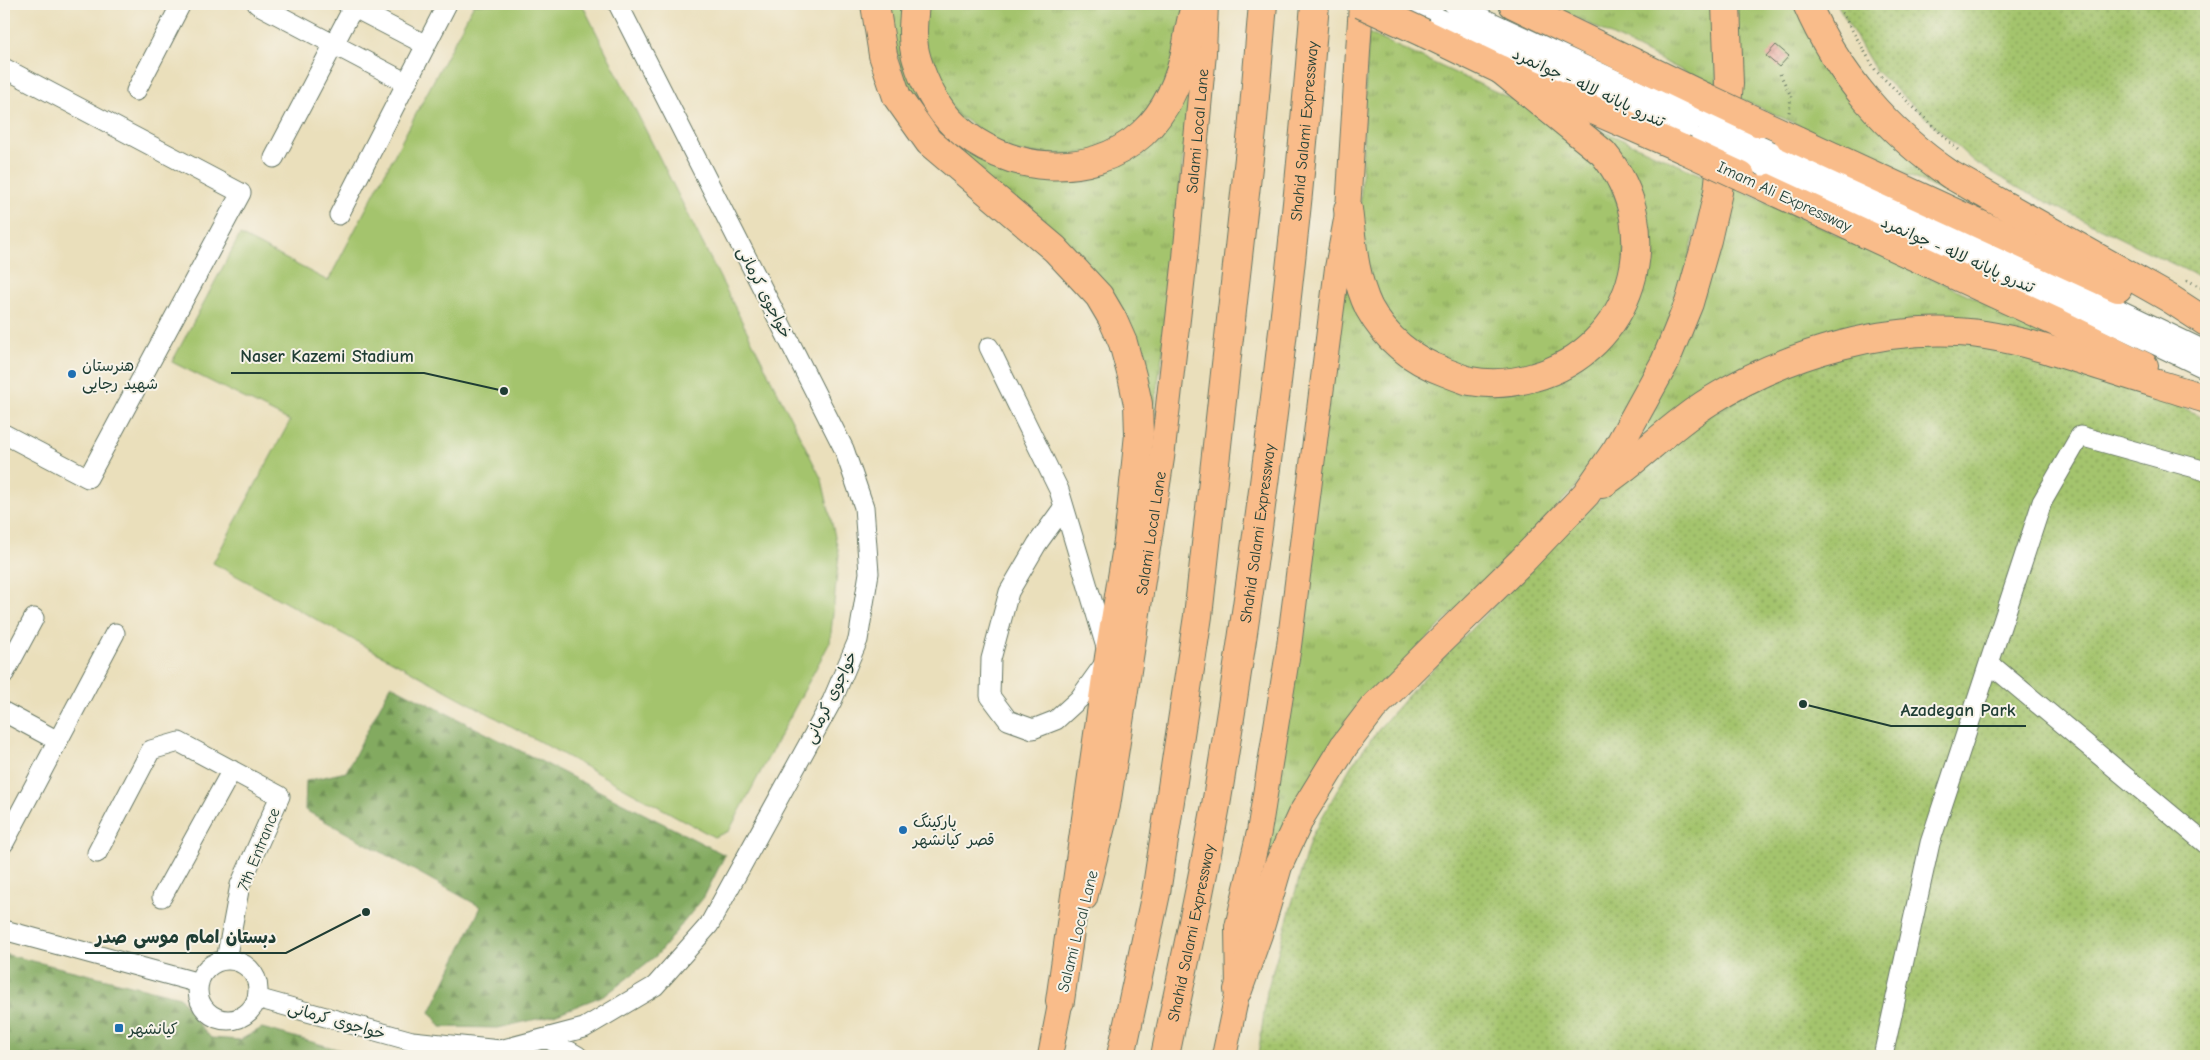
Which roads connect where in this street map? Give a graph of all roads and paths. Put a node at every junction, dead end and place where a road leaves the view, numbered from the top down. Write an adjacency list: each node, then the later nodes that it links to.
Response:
1 (181, 4): 26 (street)
2 (256, 4): 20 (street)
3 (448, 4): 21 (street)
4 (618, 4): 64 (street, خواجوی کرمانی)
5 (876, 4): 48 (highway)
6 (915, 4): 7 (highway)
7 (1196, 4)
8 (1206, 4): 63 (main road, Salami Local Lane)
9 (1263, 4): 67 (highway)
10 (1314, 4): 68 (highway, Shahid Salami Expressway)
11 (1361, 4): 19 (highway, Imam Ali Expressway, bridge); 32 (main road)
12 (1408, 4): 19 (street, تندرو پایانه لاله - جوانمرد)
13 (1453, 4): 28 (street)
14 (1513, 4): 28 (highway, Imam Ali Expressway)
15 (1726, 4): 44 (highway)
16 (1807, 4): 36 (highway)
17 (1837, 4): 29 (path)
18 (352, 5): 20 (street); 21 (street)
19 (1426, 23): 23 (highway, Imam Ali Expressway); 28 (street, تندرو پایانه لاله - جوانمرد)
20 (334, 44): 25 (street); 30 (street)
21 (426, 45): 25 (street)
22 (4, 68): 42 (street)
23 (1501, 70): 28 (highway, Imam Ali Expressway); 32 (highway)
24 (1780, 74): 27 (path)
25 (407, 83): 33 (street)
26 (136, 91)
27 (1788, 115)
28 (1698, 126): 31 (highway, Imam Ali Expressway, bridge); 31 (street, bridge); 37 (highway, Imam Ali Expressway, bridge)
29 (1965, 157)
30 (274, 158)
31 (1758, 164): 39 (street); 40 (street, تندرو پایانه لاله - جوانمرد); 41 (highway, Imam Ali Expressway)
32 (1348, 208): 61 (main road)
33 (339, 215)
34 (2180, 277): 35 (path)
35 (2206, 290)
36 (2206, 322)
37 (2206, 328)
38 (989, 347): 45 (street)
39 (2206, 351)
40 (2206, 369)
41 (2206, 398): 44 (highway)
42 (4, 434)
43 (2206, 471): 49 (street)
44 (1586, 494): 61 (highway)
45 (1063, 508): 48 (street); 48 (street)
46 (34, 618): 50 (street)
47 (115, 633): 52 (street)
48 (1108, 656): 63 (highway)
49 (1989, 663): 55 (street); 70 (street)
50 (4, 674)
51 (4, 712): 52 (street)
52 (58, 741): 54 (street)
53 (232, 770): 56 (street); 57 (street); 59 (street, 7th Entrance)
54 (4, 842)
55 (2206, 844)
56 (97, 853)
57 (162, 898)
58 (4, 930): 60 (street)
59 (226, 960): 60 (street); 62 (street)
60 (199, 983): 62 (street)
61 (1238, 990): 69 (main road)
62 (257, 998): 64 (street, خواجوی کرمانی)
63 (1060, 1001): 66 (main road, Salami Local Lane)
64 (547, 1038): 65 (street)
65 (578, 1056)
66 (1050, 1056)
67 (1121, 1056)
68 (1165, 1056)
69 (1224, 1056)
70 (1883, 1056)

